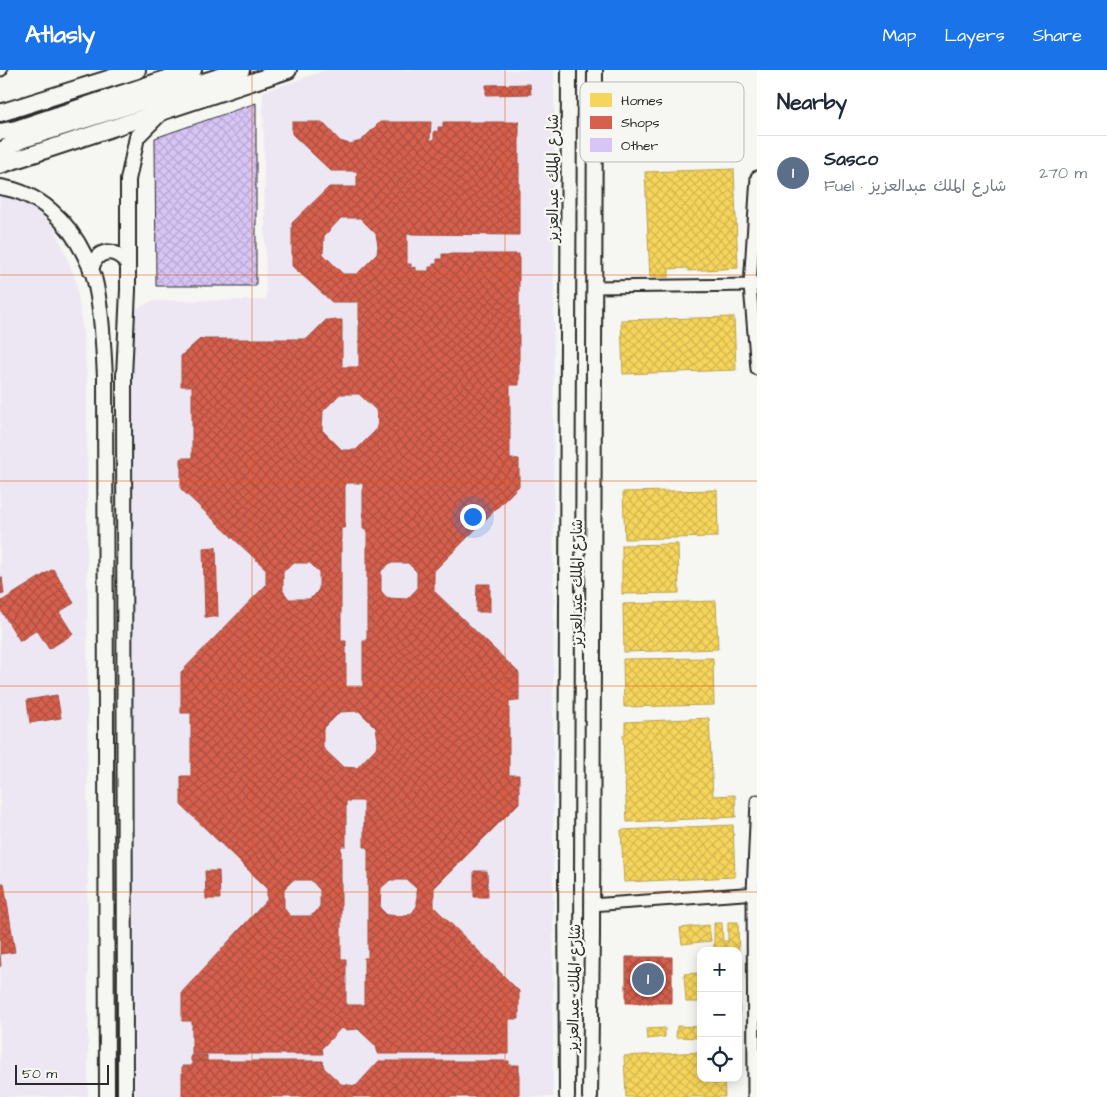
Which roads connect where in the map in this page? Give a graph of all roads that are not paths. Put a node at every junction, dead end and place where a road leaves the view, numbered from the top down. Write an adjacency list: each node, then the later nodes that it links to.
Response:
1 (137, 70): 9 (main road)
2 (193, 70): 10 (main road)
3 (241, 70): 10 (main road)
4 (288, 70): 8 (main road)
5 (562, 70): 7 (street)
6 (570, 70): 7 (street, شارع الملك عبدالعزيز)
7 (569, 107): 27 (street, شارع الملك عبدالعزيز)
8 (163, 112): 13 (main road); 16 (street)
9 (0, 113)
10 (12, 134): 11 (main road)
11 (0, 150)
12 (595, 162): 19 (street, شارع الملك عبدالعزيز)
13 (0, 165)
14 (757, 178): 18 (street)
15 (0, 187): 17 (street)
16 (128, 264): 17 (street); 26 (street)
17 (91, 271): 25 (street)
18 (753, 285): 19 (street); 20 (street)
19 (595, 288): 23 (street, شارع الملك عبدالعزيز)
20 (757, 369)
21 (757, 801): 22 (street)
22 (755, 893): 23 (street); 24 (street)
23 (591, 905): 28 (street, شارع الملك عبدالعزيز)
24 (756, 1021): 29 (street)
25 (107, 1097)
26 (126, 1097)
27 (567, 1097)
28 (590, 1097)
29 (754, 1097)

